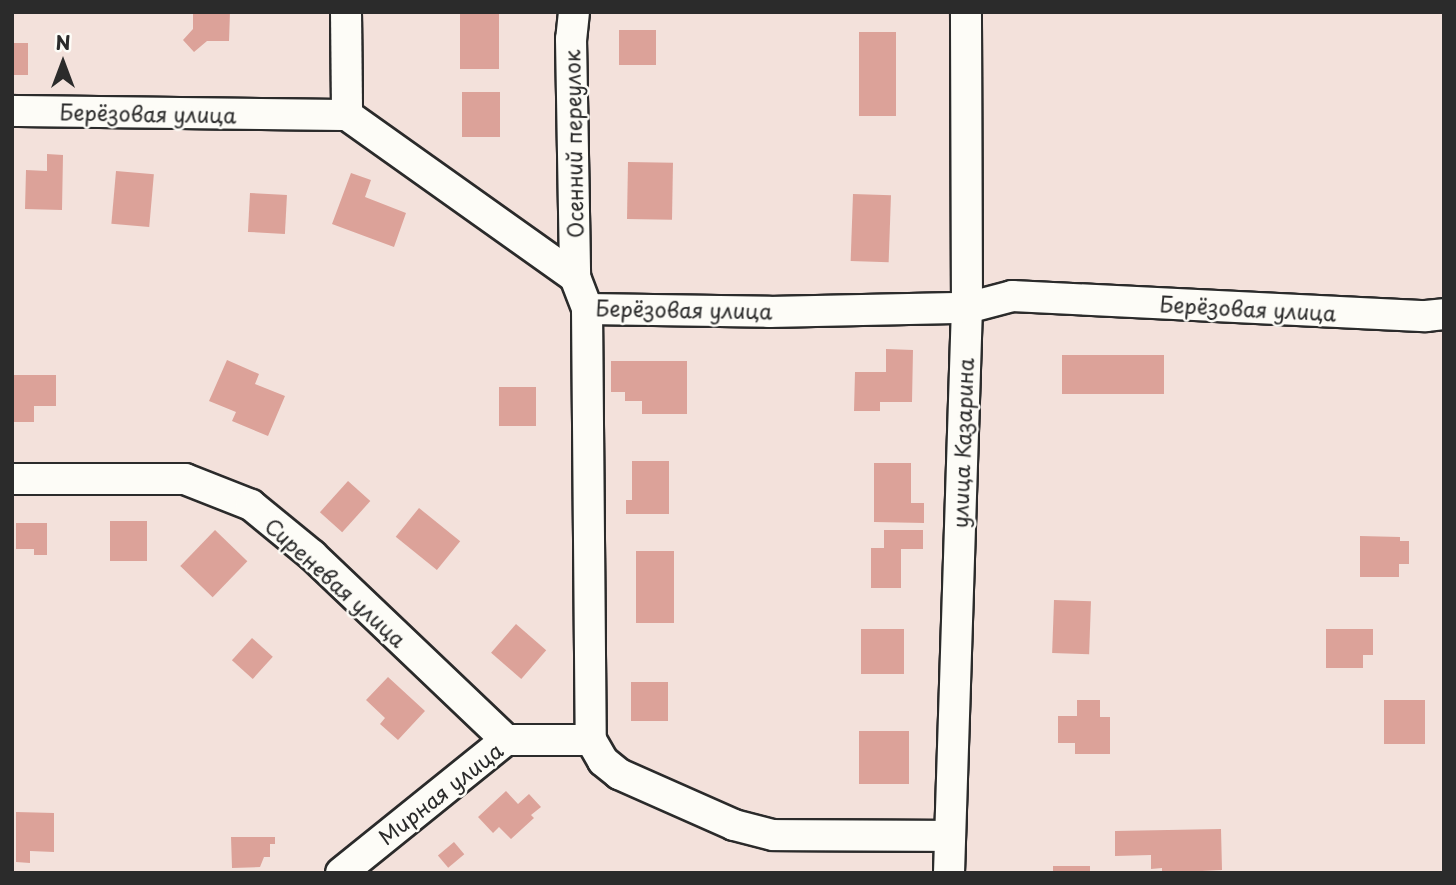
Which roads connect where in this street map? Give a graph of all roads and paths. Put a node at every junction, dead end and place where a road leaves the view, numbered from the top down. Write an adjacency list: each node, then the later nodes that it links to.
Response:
1 (346, 12): 5 (street)
2 (574, 12): 6 (street, Осенний переулок)
3 (966, 12): 7 (street, улица Казарина)
4 (12, 111): 5 (street, Берёзовая улица)
5 (347, 115): 6 (street, Берёзовая улица)
6 (575, 277): 8 (street, Берёзовая улица)
7 (967, 308): 8 (street, Берёзовая улица); 9 (street, Берёзовая улица); 13 (street, улица Казарина)
8 (587, 310): 12 (street)
9 (1435, 315)
10 (12, 479): 11 (street, Сиреневая улица)
11 (506, 740): 12 (street, Мирная улица); 14 (street, Мирная улица)
12 (591, 740): 13 (street)
13 (949, 836): 15 (street, улица Казарина)
14 (341, 873)
15 (949, 873)

